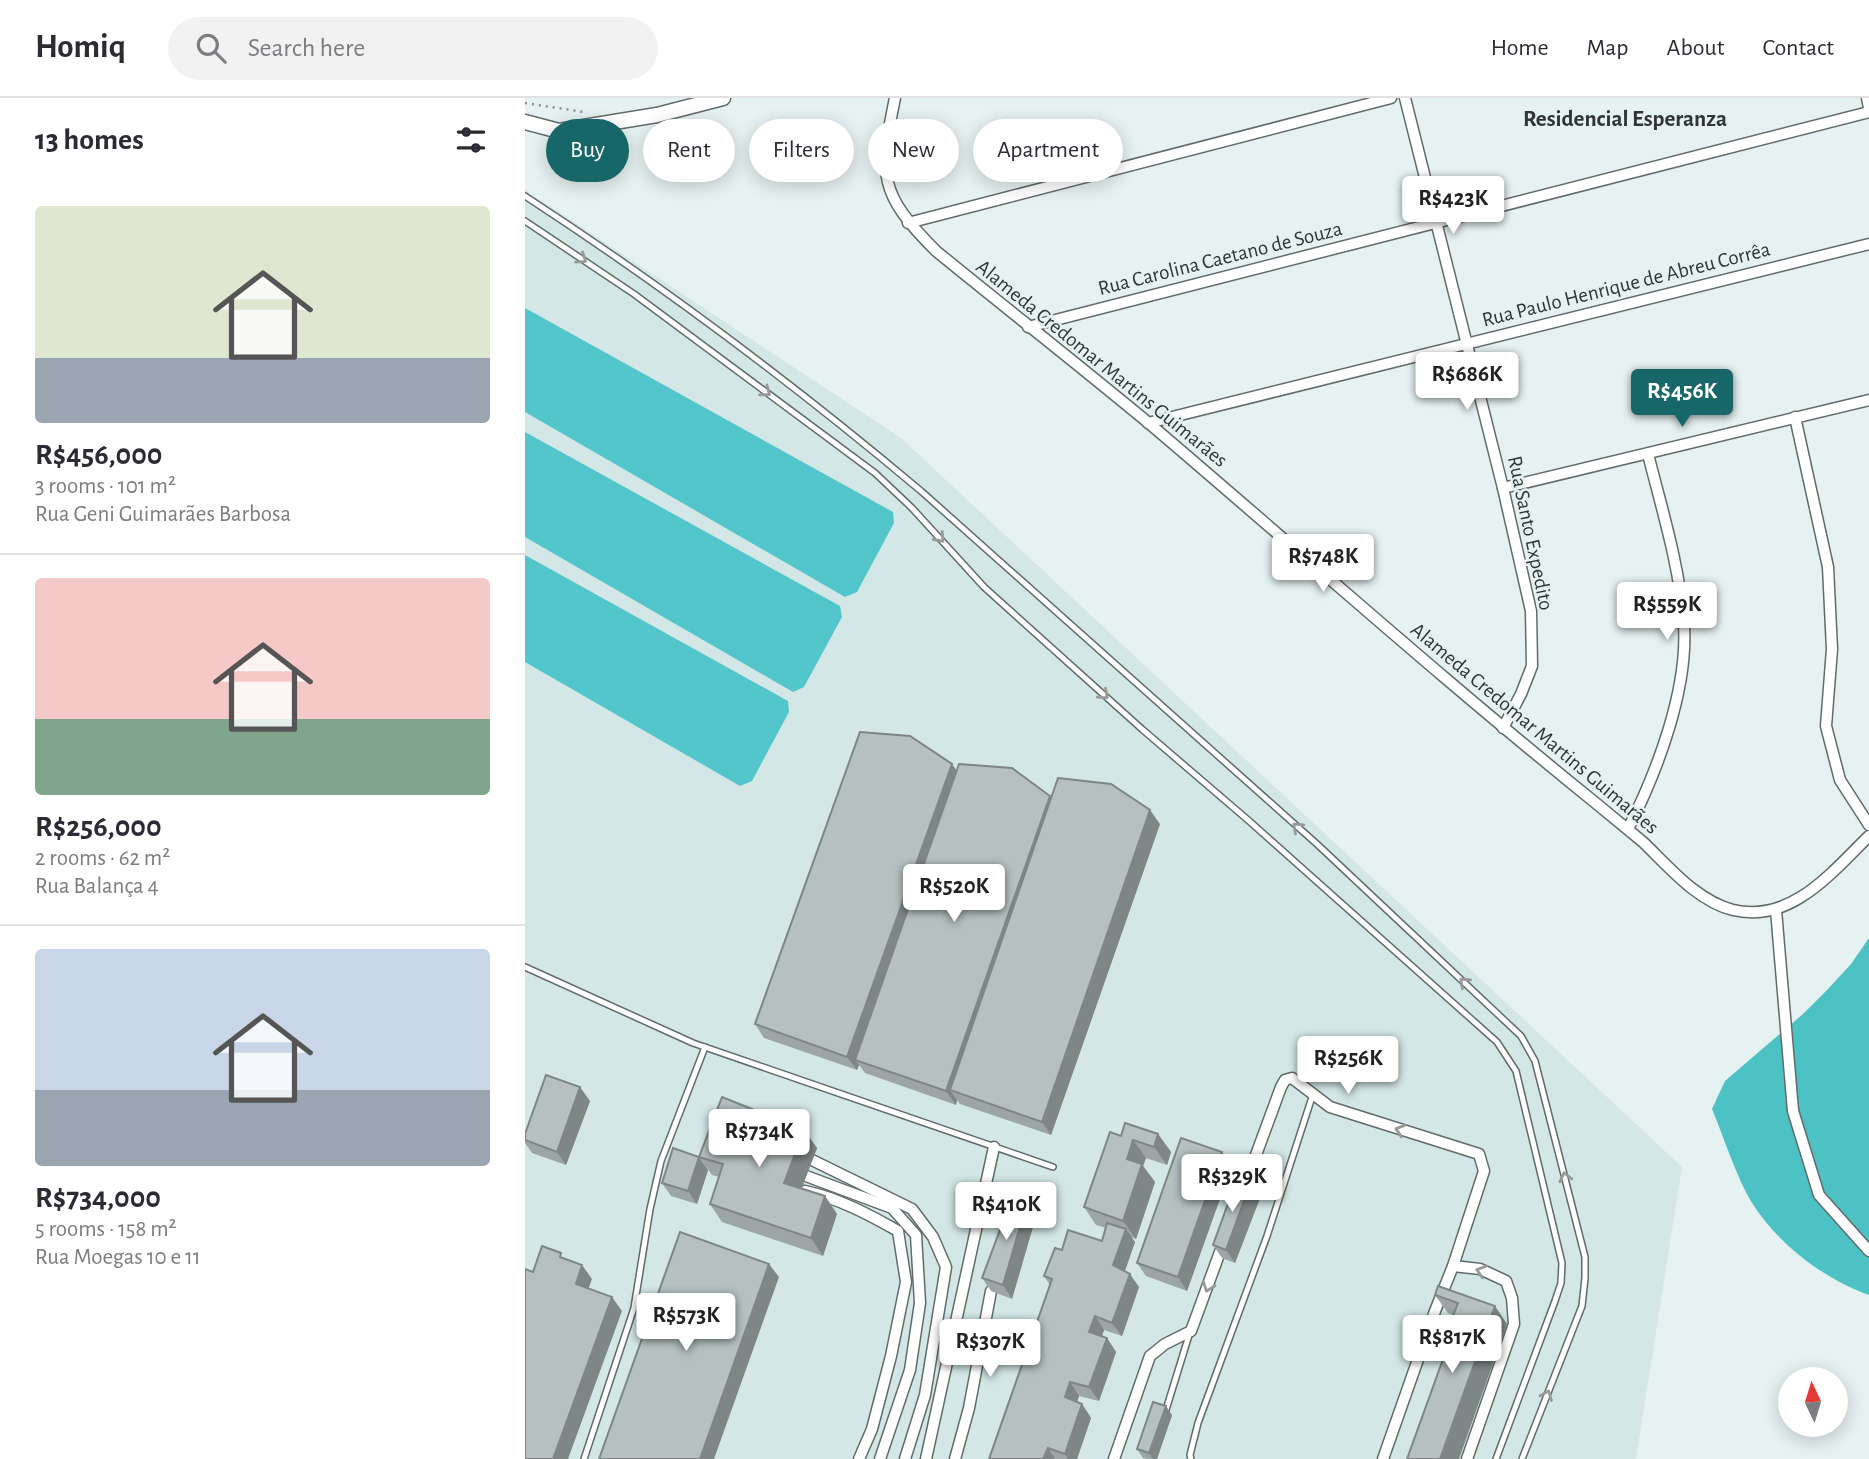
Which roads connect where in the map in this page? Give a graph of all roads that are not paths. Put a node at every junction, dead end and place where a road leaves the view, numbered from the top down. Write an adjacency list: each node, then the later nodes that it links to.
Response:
1 (723, 98): 7 (street)
2 (895, 98): 10 (street, Alameda Credomar Martins Guimarães)
3 (1391, 98): 10 (street)
4 (1405, 98): 11 (street, Rua Santo Expedito)
5 (1867, 98): 6 (street)
6 (1869, 110): 11 (street, Rua Carolina Caetano de Souza)
7 (525, 122)
8 (525, 197): 51 (lane, one-way to 8)
9 (525, 221): 50 (lane, one-way to 50)
10 (908, 223): 13 (street, Alameda Credomar Martins Guimarães)
11 (1437, 224): 13 (street, Rua Carolina Caetano de Souza); 14 (street, Rua Santo Expedito)
12 (1869, 244): 14 (street, Rua Paulo Henrique de Abreu Corrêa)
13 (1028, 327): 17 (street, Alameda Credomar Martins Guimarães)
14 (1466, 343): 17 (street, Rua Paulo Henrique de Abreu Corrêa); 19 (street, Rua Santo Expedito)
15 (1869, 400): 16 (street)
16 (1795, 417): 18 (street); 21 (street)
17 (1148, 423): 20 (street, Alameda Credomar Martins Guimarães)
18 (1648, 454): 19 (street); 22 (street)
19 (1503, 488): 20 (street, Rua Santo Expedito)
20 (1503, 728): 22 (street, Alameda Credomar Martins Guimarães)
21 (1869, 825)
22 (1628, 829): 24 (street, Alameda Credomar Martins Guimarães)
23 (1869, 836): 24 (street, Alameda Credomar Martins Guimarães)
24 (1776, 910): 35 (street)
25 (525, 967): 26 (lane)
26 (705, 1047): 28 (lane); 40 (lane)
27 (1313, 1094): 33 (street); 36 (street, one-way to 27); 47 (lane)
28 (994, 1147): 30 (lane); 44 (street)
29 (812, 1160): 43 (street)
30 (1052, 1167)
31 (806, 1176): 42 (street)
32 (801, 1190): 41 (street)
33 (1237, 1205)
34 (1228, 1231): 38 (street, one-way to 38)
35 (1869, 1251)
36 (1453, 1266): 48 (street); 49 (street, one-way to 36)
37 (991, 1291): 45 (street)
38 (1191, 1331): 39 (lane); 46 (street)
39 (1165, 1413)
40 (584, 1459)
41 (859, 1459)
42 (880, 1459)
43 (905, 1459)
44 (926, 1459)
45 (955, 1459)
46 (1114, 1459)
47 (1191, 1459)
48 (1383, 1459)
49 (1467, 1459)
50 (1496, 1459)
51 (1522, 1459)

